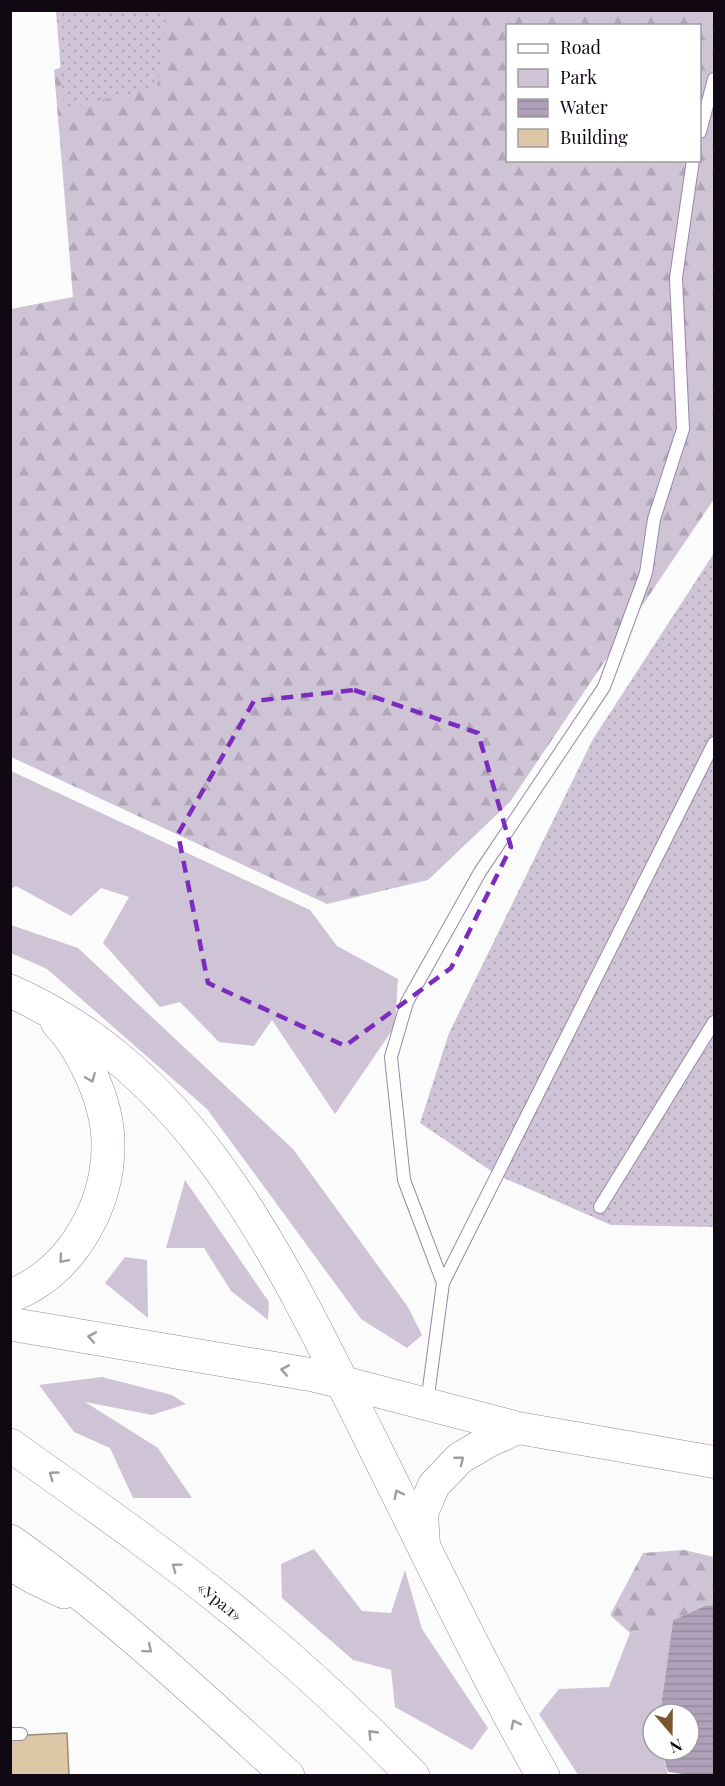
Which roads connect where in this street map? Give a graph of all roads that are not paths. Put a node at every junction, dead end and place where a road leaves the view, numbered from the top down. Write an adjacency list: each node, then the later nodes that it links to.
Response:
1 (714, 79): 2 (lane)
2 (701, 125)
3 (693, 162): 8 (lane)
4 (714, 743): 8 (lane)
5 (21, 995): 9 (main road, one-way to 9); 11 (main road)
6 (714, 1022): 7 (lane)
7 (600, 1207)
8 (444, 1283): 12 (lane)
9 (10, 1296)
10 (10, 1324): 11 (main road, one-way to 10)
11 (342, 1382): 12 (main road); 17 (main road, one-way to 11)
12 (427, 1404): 13 (main road)
13 (518, 1428): 15 (main road); 17 (main road, one-way to 13)
14 (10, 1445): 21 (main road, «Урал», one-way to 14)
15 (714, 1462)
16 (10, 1541): 19 (main road)
17 (424, 1546): 22 (main road, one-way to 17)
18 (10, 1563): 19 (main road)
19 (103, 1611): 20 (main road, one-way to 20)
20 (288, 1776)
21 (413, 1776)
22 (543, 1776)

